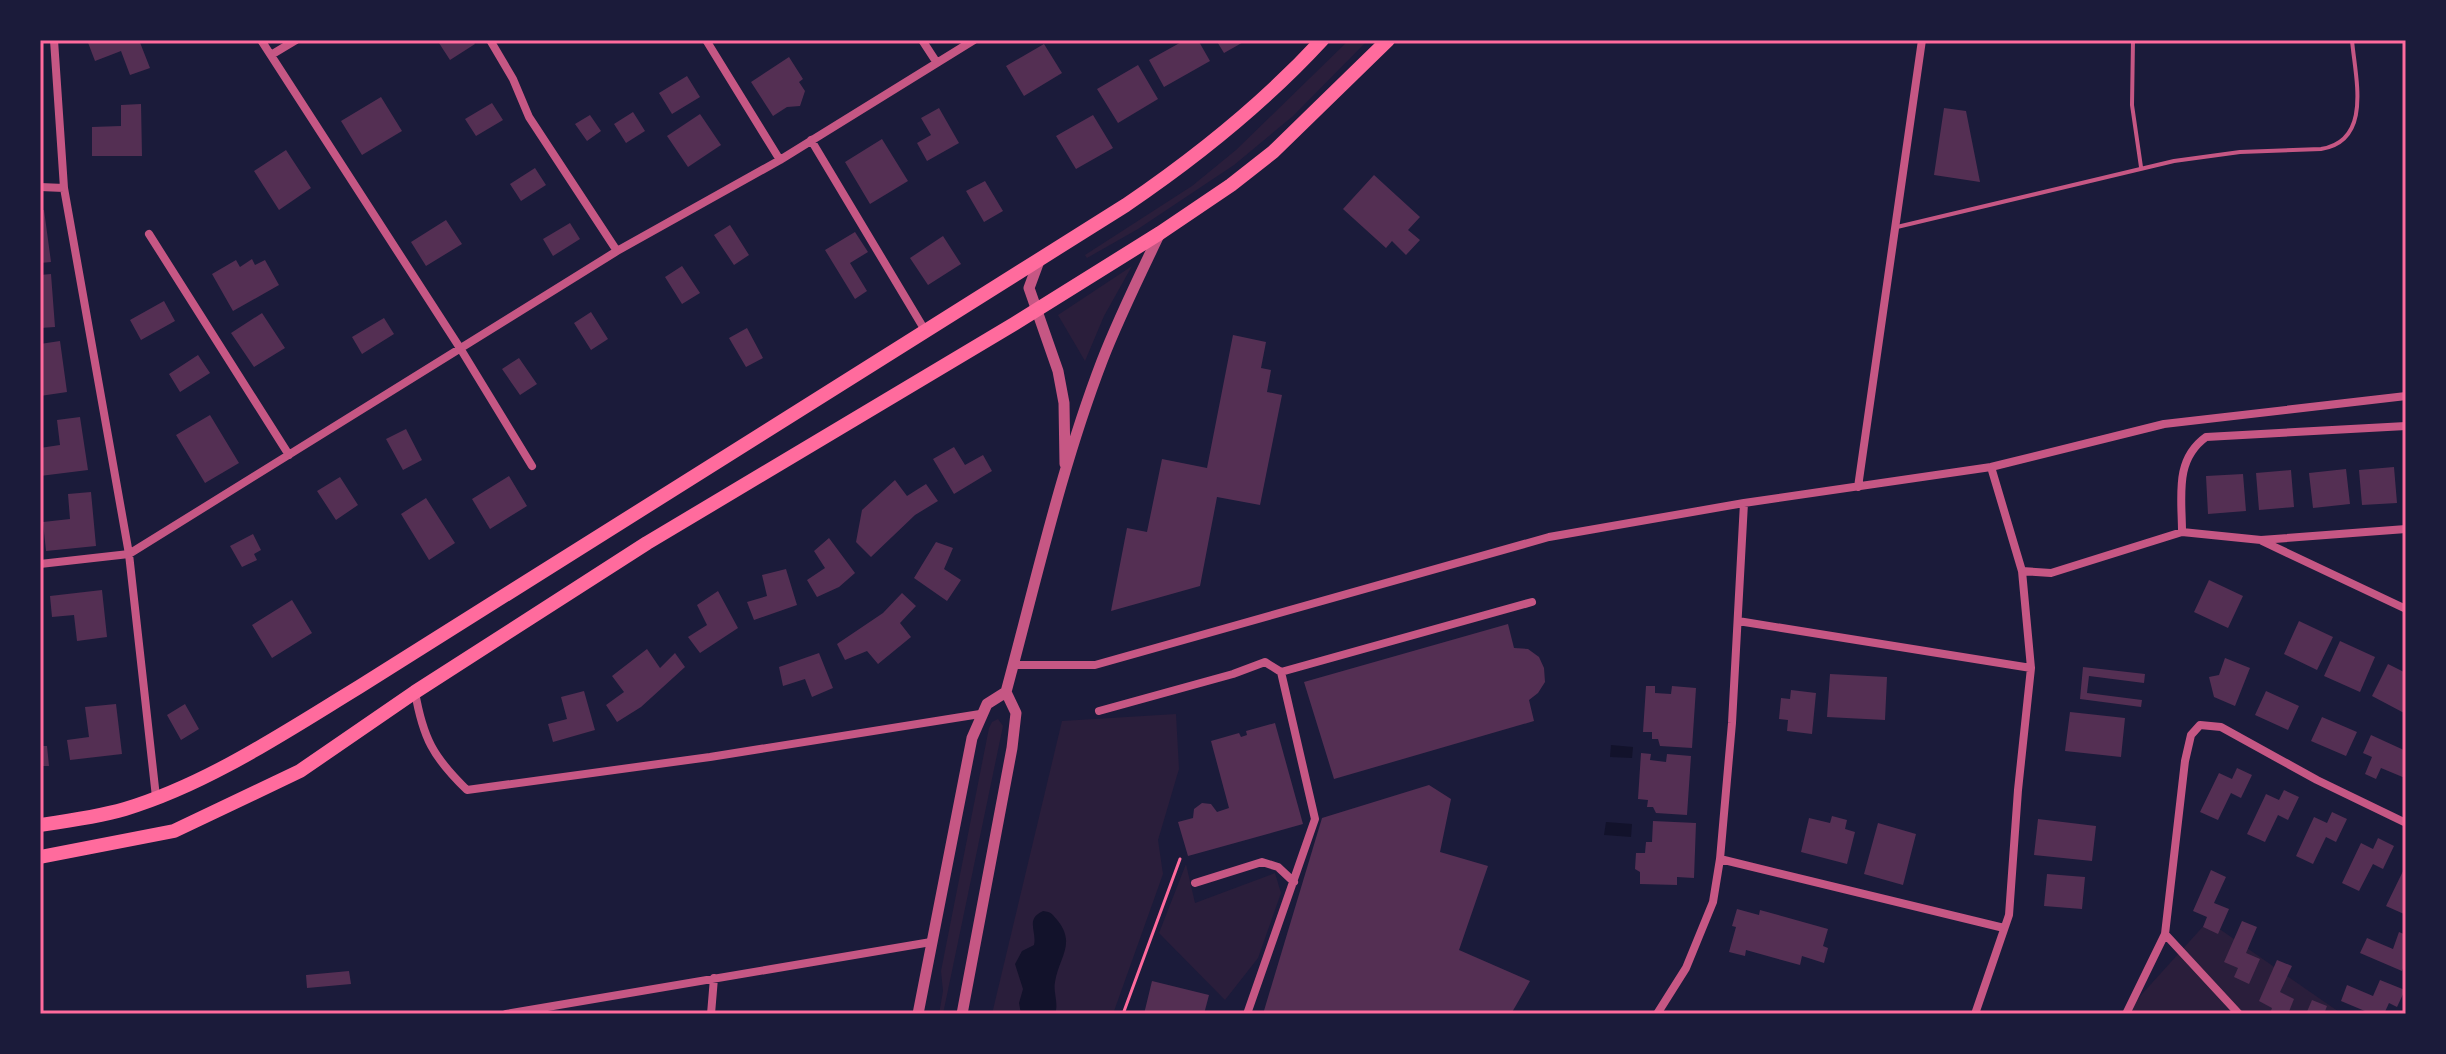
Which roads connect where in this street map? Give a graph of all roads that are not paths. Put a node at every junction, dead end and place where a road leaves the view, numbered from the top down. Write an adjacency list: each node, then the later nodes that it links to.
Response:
1 (54, 40): 19 (street)
2 (261, 40): 13 (street)
3 (296, 40): 13 (street)
4 (490, 40): 23 (street)
5 (706, 40): 16 (street)
6 (922, 40): 14 (street)
7 (974, 40): 14 (street)
8 (1322, 40): 24 (main road)
9 (1388, 40): 21 (main road)
10 (1922, 40): 20 (street)
11 (2133, 40): 17 (lane)
12 (2352, 40): 17 (lane)
13 (271, 55): 27 (street)
14 (937, 63): 15 (street)
15 (811, 140): 16 (street); 26 (street)
16 (780, 160): 23 (street)
17 (2141, 167): 20 (lane)
18 (40, 187): 19 (street)
19 (64, 188): 39 (street)
20 (1895, 227): 34 (street)
21 (1160, 233): 25 (main road); 33 (street)
22 (149, 234): 30 (street)
23 (617, 251): 27 (street)
24 (1039, 261): 25 (street); 26 (main road)
25 (1035, 311): 33 (street); 48 (main road)
26 (926, 332): 52 (main road)
27 (460, 348): 30 (street); 31 (street)
28 (2406, 396): 32 (street)
29 (2406, 426): 37 (street)
30 (289, 455): 39 (street)
31 (532, 466)
32 (1991, 467): 34 (street); 41 (street)
33 (1066, 473): 45 (street)
34 (1858, 487): 35 (street)
35 (1744, 503): 44 (street); 45 (street)
36 (2406, 529): 38 (street)
37 (2182, 532): 38 (street); 41 (street)
38 (2261, 540): 43 (street)
39 (129, 554): 40 (street); 52 (street)
40 (40, 564)
41 (2022, 571): 46 (street)
42 (1532, 602): 47 (street)
43 (2406, 609)
44 (1738, 621): 46 (street); 56 (street)
45 (1014, 665): 49 (street)
46 (2031, 668): 59 (street)
47 (1281, 672): 50 (street); 57 (street)
48 (415, 692): 51 (street); 55 (main road)
49 (1006, 692): 51 (street); 66 (street)
50 (1099, 711)
51 (980, 714): 61 (street)
52 (156, 797): 54 (main road)
53 (2406, 823): 60 (street)
54 (40, 825)
55 (40, 857)
56 (1720, 859): 59 (street); 68 (street)
57 (1294, 882): 58 (street); 67 (street)
58 (1195, 883)
59 (2004, 928): 69 (street)
60 (2165, 934): 70 (street); 71 (street)
61 (931, 942): 62 (street); 65 (street)
62 (714, 978): 63 (street); 64 (street)
63 (506, 1014)
64 (711, 1014)
65 (918, 1014)
66 (962, 1014)
67 (1247, 1014)
68 (1657, 1014)
69 (1975, 1014)
70 (2126, 1014)
71 (2239, 1014)

